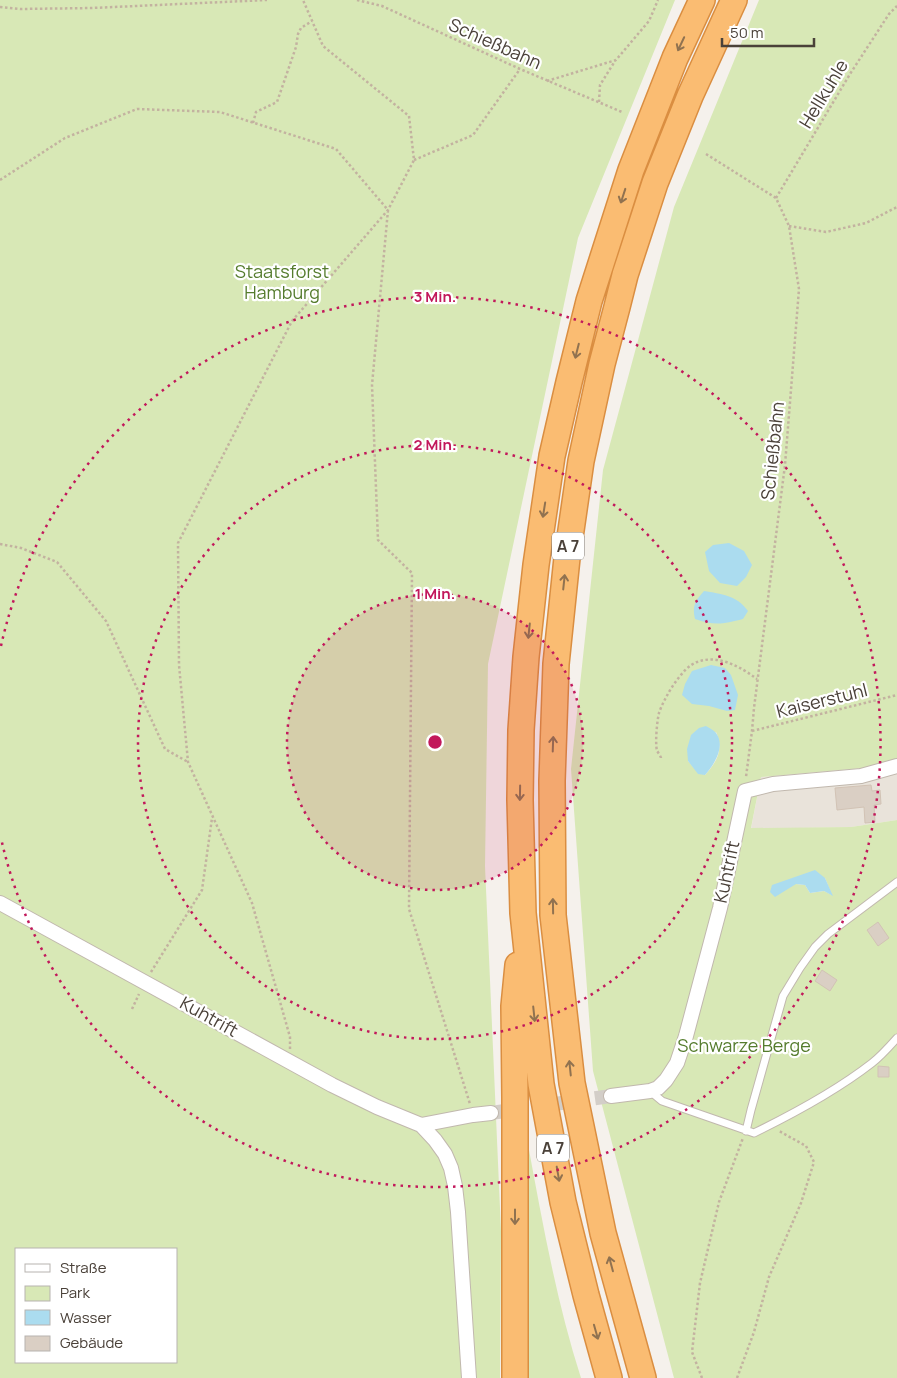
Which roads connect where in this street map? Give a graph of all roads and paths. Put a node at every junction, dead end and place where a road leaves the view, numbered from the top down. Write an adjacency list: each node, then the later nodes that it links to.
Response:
1 (267, 0): 10 (path)
2 (303, 0): 11 (path)
3 (358, 0): 8 (path, Schießbahn)
4 (382, 0): 8 (path)
5 (658, 0): 12 (path)
6 (702, 0): 36 (highway, A 7, one-way to 36)
7 (734, 0): 51 (highway, A 7, one-way to 7)
8 (382, 6): 13 (path, Schießbahn)
9 (897, 6): 21 (path, Hellkuhle)
10 (0, 7)
11 (312, 21): 17 (path); 19 (path)
12 (616, 60): 14 (path); 15 (path)
13 (520, 69): 14 (path, Schießbahn); 19 (path)
14 (547, 81): 15 (path, Schießbahn)
15 (599, 102): 16 (path, Schießbahn)
16 (622, 112)
17 (253, 123): 20 (path); 23 (path)
18 (706, 154): 21 (path)
19 (414, 160): 23 (path)
20 (0, 180)
21 (776, 198): 24 (path, Schießbahn)
22 (897, 206): 24 (path)
23 (388, 210): 30 (path); 44 (path)
24 (789, 226): 26 (path, Schießbahn)
25 (0, 544): 30 (path)
26 (757, 679): 28 (path, Schießbahn); 29 (path)
27 (897, 695): 28 (path, Kaiserstuhl)
28 (752, 731): 32 (path, Schießbahn)
29 (661, 758)
30 (188, 762): 33 (path)
31 (897, 766): 32 (street)
32 (745, 791): 41 (street, Kuhtrift)
33 (212, 816): 37 (path); 40 (path)
34 (897, 882): 47 (lane)
35 (0, 903): 37 (street, Kuhtrift)
36 (523, 913): 49 (highway, one-way to 49); 50 (highway, A 7, one-way to 50)
37 (145, 982): 38 (path); 40 (street, Kuhtrift)
38 (132, 1009)
39 (897, 1038): 46 (lane)
40 (286, 1059): 45 (street, Kuhtrift)
41 (650, 1091): 42 (street); 47 (lane)
42 (611, 1096)
43 (491, 1113): 44 (street)
44 (473, 1115): 45 (street)
45 (421, 1125): 48 (street, Kuhtrift)
46 (761, 1130): 47 (lane); 53 (path)
47 (746, 1131): 52 (path)
48 (469, 1378)
49 (515, 1378)
50 (609, 1378)
51 (643, 1378)
52 (702, 1378)
53 (737, 1378)

